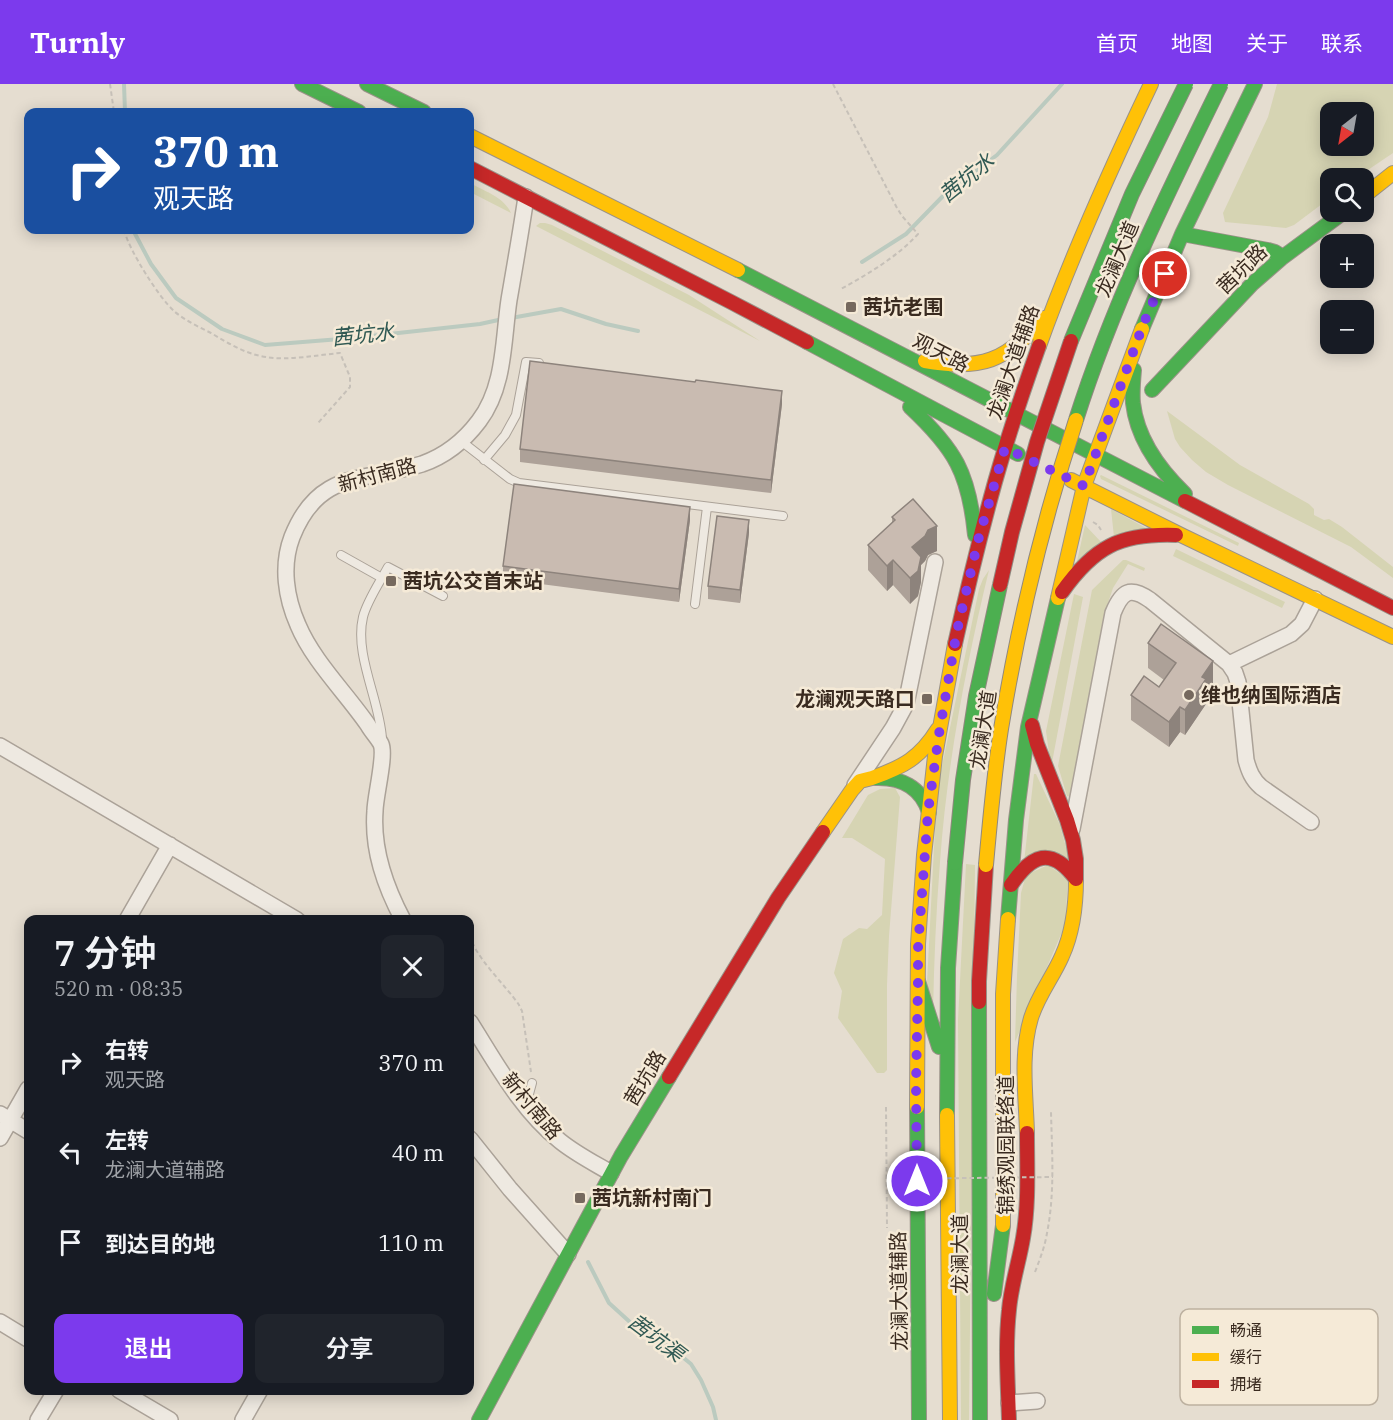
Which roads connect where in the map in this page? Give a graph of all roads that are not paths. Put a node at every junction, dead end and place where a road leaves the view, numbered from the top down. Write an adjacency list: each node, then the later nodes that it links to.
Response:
1 (302, 84): 7 (main road)
2 (367, 84): 8 (main road)
3 (1151, 84): 17 (main road, 龙澜大道辅路)
4 (1186, 84): 62 (main road, 龙澜大道, bridge)
5 (1221, 84): 74 (main road, 龙澜大道, bridge)
6 (1255, 84): 15 (main road)
7 (351, 108)
8 (416, 108)
9 (474, 138): 19 (main road, 观天路)
10 (474, 170): 13 (main road)
11 (1393, 173): 12 (main road)
12 (1374, 188)
13 (526, 197): 21 (main road); 24 (street, 新村南路)
14 (1330, 222): 16 (main road, 茜坑路)
15 (1182, 234): 16 (main road); 18 (main road)
16 (1283, 256): 22 (main road, 茜坑路)
17 (1065, 306): 18 (main road); 19 (main road); 23 (main road, 龙澜大道辅路)
18 (1146, 320): 26 (main road); 30 (main road)
19 (898, 353): 23 (main road, 观天路)
20 (549, 365): 27 (lane)
21 (874, 379): 25 (main road); 34 (main road)
22 (1152, 390)
23 (1015, 414): 25 (main road, 龙澜大道辅路); 26 (main road, 观天路)
24 (461, 441): 27 (lane); 48 (street, 新村南路)
25 (1005, 448): 28 (main road); 34 (main road, 龙澜大道辅路)
26 (1095, 454): 28 (main road); 30 (main road, 观天路)
27 (484, 460): 29 (lane)
28 (1084, 486): 32 (main road); 41 (main road)
29 (706, 507): 31 (lane); 40 (lane)
30 (1208, 512): 42 (main road, 观天路)
31 (783, 516)
32 (1183, 536): 39 (main road); 41 (main road)
33 (341, 555): 36 (lane)
34 (974, 558): 37 (main road, 龙澜大道辅路)
35 (935, 562): 50 (street)
36 (382, 578): 38 (lane); 48 (lane)
37 (967, 587): 41 (main road); 45 (main road, 龙澜大道辅路)
38 (443, 596)
39 (1315, 599): 43 (main road); 44 (street)
40 (695, 604)
41 (1056, 604): 46 (main road)
42 (1393, 608)
43 (1393, 637)
44 (1229, 664): 52 (street); 53 (street)
45 (942, 716): 49 (main road, 茜坑路); 51 (main road, 龙澜大道辅路)
46 (1031, 717): 53 (main road, 锦绣观园联络道); 56 (main road)
47 (0, 746): 54 (street)
48 (382, 747): 59 (street)
49 (872, 778): 50 (main road, 茜坑路); 51 (main road)
50 (852, 790): 70 (main road, 茜坑路)
51 (928, 812): 60 (main road, 龙澜大道辅路)
52 (1311, 822)
53 (1071, 835): 55 (main road, 锦绣观园联络道)
54 (170, 845): 57 (street); 58 (street)
55 (1076, 879): 56 (main road); 79 (main road, 锦绣观园联络道)
56 (1011, 885): 74 (main road)
57 (130, 915)
58 (289, 915)
59 (400, 915)
60 (918, 981): 62 (main road); 84 (main road, 龙澜大道辅路)
61 (474, 1028): 65 (street, 新村南路)
62 (946, 1071): 85 (main road, 龙澜大道)
63 (532, 1083): 65 (lane)
64 (24, 1094): 66 (street)
65 (522, 1100): 70 (street, 新村南路)
66 (5, 1117): 67 (street); 68 (street)
67 (24, 1129)
68 (0, 1138)
69 (474, 1147): 71 (street)
70 (611, 1173): 71 (main road, 茜坑路)
71 (568, 1254): 83 (main road, 茜坑路)
72 (0, 1322): 73 (street)
73 (24, 1337)
74 (980, 1370): 86 (main road, 龙澜大道)
75 (53, 1395): 80 (street)
76 (128, 1395): 81 (street)
77 (257, 1395): 82 (street)
78 (1036, 1401): 79 (street)
79 (1008, 1403): 87 (main road, 锦绣观园联络道)
80 (38, 1420)
81 (170, 1420)
82 (243, 1420)
83 (479, 1420)
84 (919, 1420)
85 (950, 1420)
86 (980, 1420)
87 (1009, 1420)

